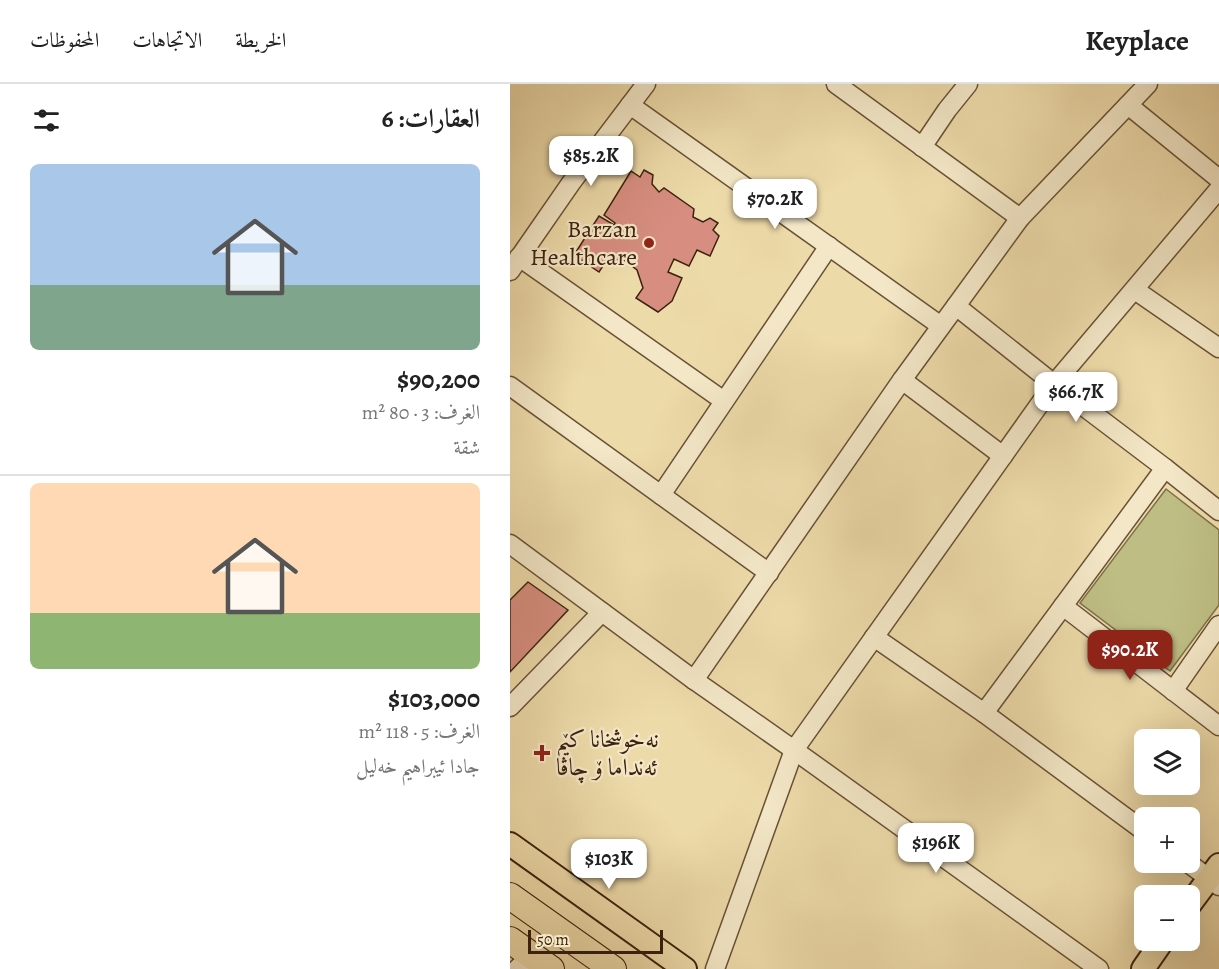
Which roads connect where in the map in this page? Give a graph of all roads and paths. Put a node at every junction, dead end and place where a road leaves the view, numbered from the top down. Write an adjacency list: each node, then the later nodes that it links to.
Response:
1 (646, 84): 5 (street)
2 (836, 84): 7 (street)
3 (968, 84): 7 (street)
4 (1148, 84): 6 (street)
5 (630, 105): 11 (street); 12 (street)
6 (1128, 105): 8 (street); 10 (street)
7 (922, 147): 10 (street)
8 (1219, 179)
9 (1219, 189): 13 (street)
10 (1020, 218): 14 (street)
11 (829, 246): 15 (street); 20 (street)
12 (515, 264): 20 (street)
13 (1135, 290): 16 (street); 18 (street)
14 (956, 306): 15 (street); 18 (street)
15 (941, 326): 17 (street)
16 (1219, 348)
17 (902, 380): 21 (street); 26 (street)
18 (1054, 384): 21 (street); 22 (street)
19 (510, 386): 23 (street)
20 (724, 401): 23 (street)
21 (1003, 456): 30 (street)
22 (1165, 468): 24 (street); 27 (street)
23 (661, 495): 26 (street)
24 (1219, 511)
25 (510, 543): 28 (street)
26 (769, 573): 31 (street)
27 (1063, 606): 32 (street); 34 (street)
28 (602, 612): 31 (street); 33 (street)
29 (1219, 625): 32 (street)
30 (874, 637): 34 (street); 36 (street)
31 (694, 680): 36 (street)
32 (1173, 691): 35 (street)
33 (510, 706)
34 (984, 713): 37 (street)
35 (1219, 726)
36 (794, 750): 48 (street); 49 (street)
37 (1134, 824)
38 (510, 844): 47 (main road)
39 (1200, 869): 40 (street)
40 (1215, 877): 41 (main road)
41 (1200, 893)
42 (510, 896): 46 (highway)
43 (510, 940): 45 (highway)
44 (1155, 951): 50 (main road)
45 (533, 964)
46 (613, 969)
47 (685, 969)
48 (715, 969)
49 (1099, 969)
50 (1143, 969)

